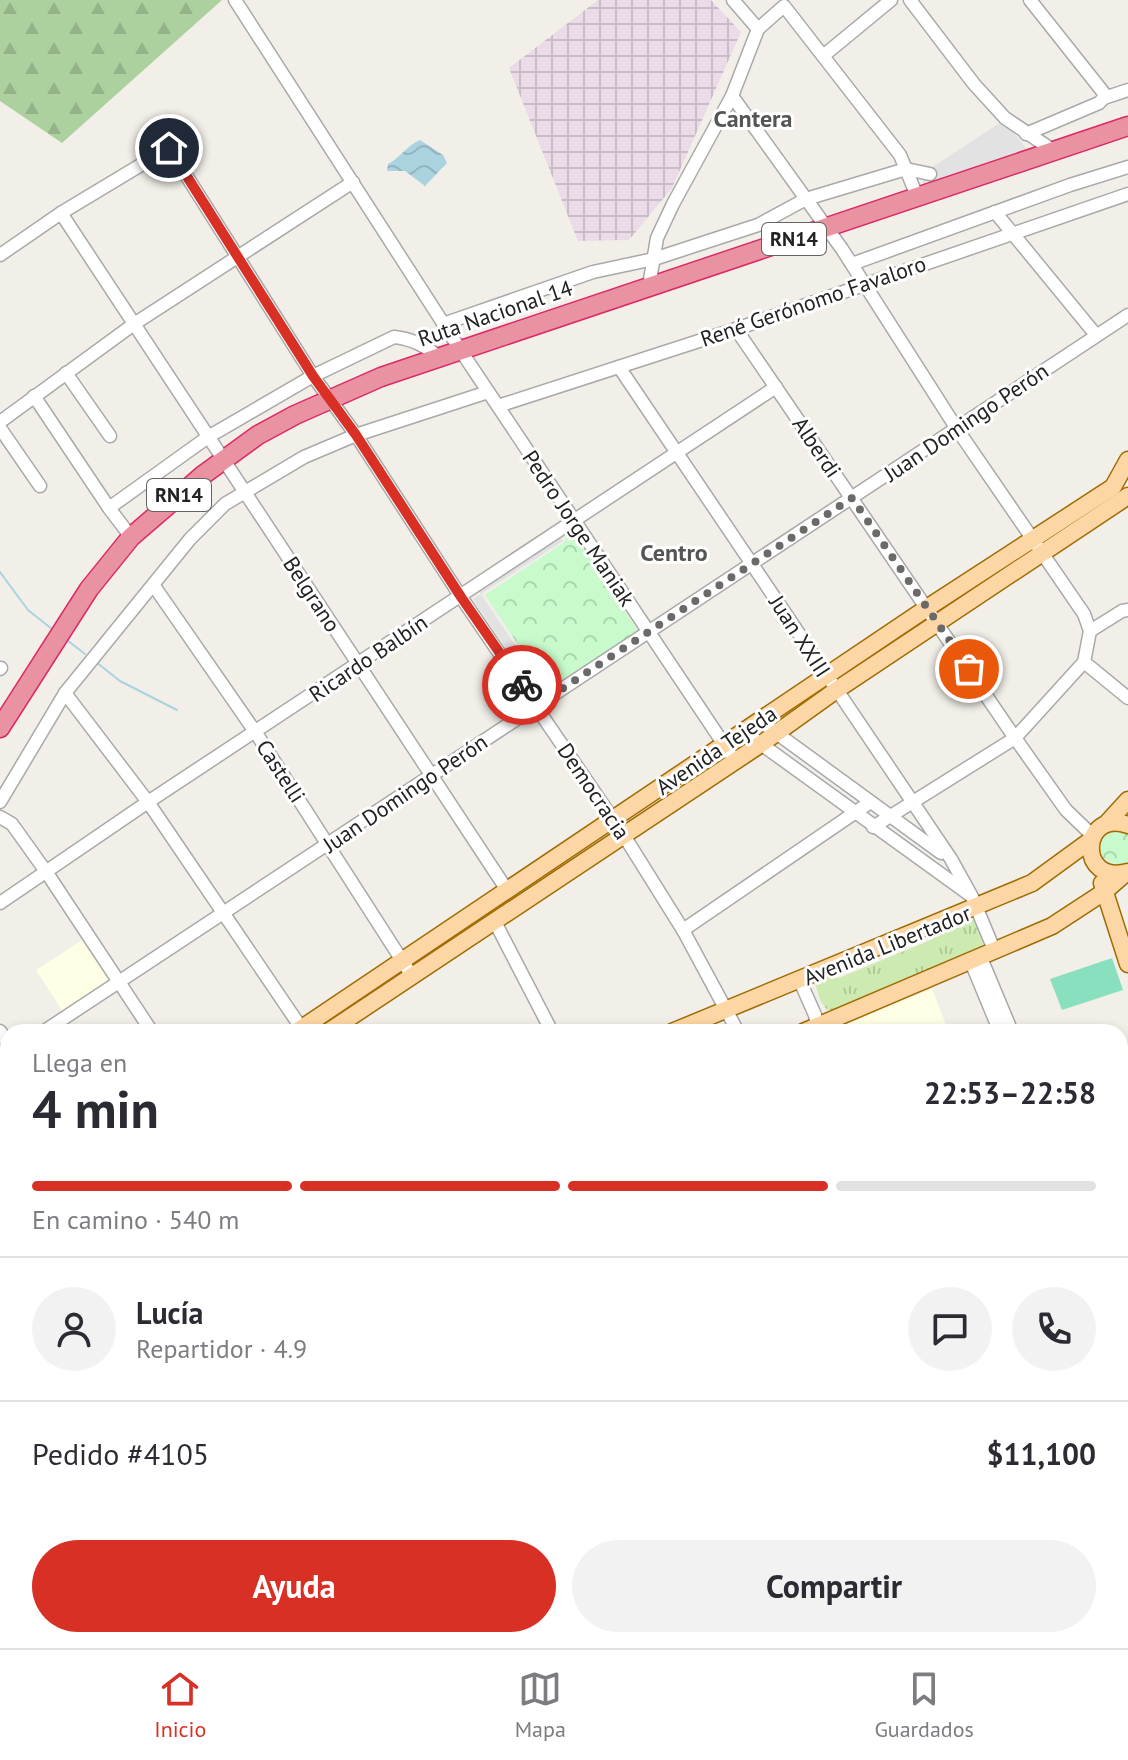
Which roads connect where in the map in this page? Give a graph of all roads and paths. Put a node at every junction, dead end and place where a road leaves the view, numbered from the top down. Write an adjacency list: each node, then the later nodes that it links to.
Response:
1 (235, 0): 20 (street, Pedro Jorge Maniak)
2 (733, 0): 7 (street)
3 (891, 0): 8 (street)
4 (910, 0): 14 (street)
5 (1030, 0): 11 (street)
6 (788, 3): 7 (street); 8 (street)
7 (758, 29): 10 (street)
8 (823, 56): 18 (street)
9 (1128, 90): 11 (street)
10 (732, 96): 23 (street); 30 (street)
11 (1104, 98): 14 (street)
12 (155, 126): 15 (street, Democracia)
13 (1128, 126): 16 (highway, Ruta Nacional 14 / RN14)
14 (1026, 134): 16 (street)
15 (169, 148): 25 (street); 29 (street, Democracia)
16 (1054, 151): 22 (highway, Ruta Nacional 14 / RN14)
17 (1128, 167): 24 (street)
18 (906, 169): 19 (street); 22 (street); 23 (street)
19 (930, 174)
20 (353, 182): 29 (street); 36 (street, Pedro Jorge Maniak)
21 (1128, 194): 27 (street, René Gerónomo Favaloro)
22 (917, 196): 26 (highway, Ruta Nacional 14 / RN14)
23 (806, 199): 26 (street); 30 (street)
24 (995, 212): 27 (street); 31 (street)
25 (61, 213): 28 (street); 35 (street, Belgrano)
26 (827, 228): 31 (street); 33 (highway, Ruta Nacional 14 / RN14)
27 (1010, 232): 32 (street, René Gerónomo Favaloro); 38 (street)
28 (0, 255)
29 (237, 258): 35 (street); 43 (street, Democracia)
30 (654, 259): 33 (street); 36 (street)
31 (852, 264): 32 (street)
32 (865, 285): 37 (street, René Gerónomo Favaloro); 51 (street)
33 (649, 286): 39 (highway, Ruta Nacional 14 / RN14)
34 (1128, 315): 38 (street, Juan Domingo Perón)
35 (134, 324): 42 (street); 54 (street, Belgrano)
36 (443, 324): 39 (street, Pedro Jorge Maniak)
37 (736, 329): 41 (street, René Gerónomo Favaloro); 44 (street, Alberdi)
38 (1096, 335): 51 (street, Juan Domingo Perón)
39 (461, 351): 40 (highway, Ruta Nacional 14 / RN14); 45 (street, Pedro Jorge Maniak)
40 (439, 357): 43 (street); 47 (highway, Ruta Nacional 14 / RN14)
41 (619, 367): 48 (street, René Gerónomo Favaloro); 55 (street, Juan XXIII)
42 (66, 373): 46 (street); 53 (street)
43 (313, 376): 47 (street, Democracia); 54 (street)
44 (776, 387): 55 (street, Ricardo Balbín); 61 (street, Alberdi)
45 (488, 392): 48 (street, Pedro Jorge Maniak); 52 (street)
46 (34, 396): 49 (street); 62 (street)
47 (330, 399): 52 (street, Democracia); 56 (highway, Ruta Nacional 14 / RN14)
48 (498, 406): 63 (street, Pedro Jorge Maniak)
49 (0, 422)
50 (0, 428): 58 (street)
51 (957, 429): 61 (street, Juan Domingo Perón); 65 (street)
52 (356, 435): 59 (street); 69 (street, Democracia)
53 (110, 436)
54 (208, 437): 56 (street, Belgrano); 62 (street)
55 (677, 452): 63 (street, Ricardo Balbín); 67 (street, Juan XXIII)
56 (222, 459): 59 (street, Belgrano); 64 (highway, Ruta Nacional 14 / RN14)
57 (1128, 462): 65 (main road, Avenida Tejeda)
58 (40, 486)
59 (245, 490): 68 (street); 76 (street, Belgrano)
60 (1128, 496): 66 (main road, Avenida Tejeda)
61 (852, 498): 67 (street, Juan Domingo Perón); 70 (street, Alberdi)
62 (109, 508): 64 (street)
63 (574, 521): 69 (street, Ricardo Balbín); 74 (street, Pedro Jorge Maniak)
64 (131, 537): 83 (highway, Ruta Nacional 14 / RN14)
65 (1032, 538): 66 (street); 70 (main road, Avenida Tejeda)
66 (1041, 554): 72 (main road, Avenida Tejeda); 73 (street)
67 (752, 564): 74 (street, Juan Domingo Perón); 77 (street, Juan XXIII)
68 (154, 586): 79 (street); 85 (street, Castelli)
69 (461, 597): 76 (street, Ricardo Balbín); 81 (street, Democracia)
70 (927, 608): 72 (street, Alberdi); 77 (main road, Avenida Tejeda)
71 (1128, 610): 73 (street)
72 (938, 623): 78 (main road, Avenida Tejeda); 87 (street, Alberdi)
73 (1090, 631): 75 (street)
74 (648, 632): 81 (street, Juan Domingo Perón); 89 (street, Pedro Jorge Maniak)
75 (1084, 662): 80 (street); 87 (street)
76 (358, 665): 85 (street, Ricardo Balbín); 91 (street, Belgrano)
77 (826, 676): 78 (street, Juan XXIII); 82 (main road, Avenida Tejeda)
78 (835, 691): 86 (main road, Avenida Tejeda); 96 (street, Juan XXIII)
79 (65, 693): 93 (street); 94 (street)
80 (1128, 698)
81 (536, 706): 91 (street, Juan Domingo Perón); 100 (street, Democracia)
82 (760, 721): 84 (main road, Avenida Tejeda); 86 (street)
83 (0, 728)
84 (743, 731): 88 (street); 89 (main road, Avenida Tejeda)
85 (256, 733): 94 (street, Ricardo Balbín); 106 (street, Castelli)
86 (776, 734): 88 (main road, Avenida Tejeda); 95 (street)
87 (1015, 738): 96 (street); 105 (street, Alberdi)
88 (761, 744): 90 (main road, Avenida Tejeda); 97 (street)
89 (724, 745): 90 (street, Pedro Jorge Maniak); 100 (main road, Avenida Tejeda)
90 (735, 761): 104 (main road, Avenida Tejeda)
91 (431, 775): 106 (street, Juan Domingo Perón); 111 (street, Belgrano)
92 (1128, 800): 101 (main road)
93 (0, 802)
94 (148, 802): 110 (street, Ricardo Balbín); 115 (street)
95 (869, 803): 97 (street); 98 (street)
96 (911, 803): 98 (street); 107 (street, Juan XXIII)
97 (853, 813): 103 (street); 117 (street)
98 (888, 816): 103 (street); 107 (street)
99 (0, 817): 110 (street)
100 (613, 819): 104 (street, Democracia); 111 (main road, Avenida Tejeda)
101 (1107, 823): 102 (main road); 105 (main road, Avenida Libertador)
102 (1128, 825)
103 (873, 827): 113 (street)
104 (623, 834): 116 (main road, Avenida Tejeda); 117 (street, Democracia)
105 (1092, 838): 108 (main road); 113 (main road, Avenida Libertador)
106 (327, 844): 115 (street, Juan Domingo Perón); 118 (street, Castelli)
107 (951, 859): 113 (street, Juan XXIII)
108 (1098, 866): 109 (main road); 112 (main road)
109 (1127, 872): 112 (main road)
110 (47, 873): 114 (street, Ricardo Balbín); 123 (street)
111 (507, 890): 118 (main road, Avenida Tejeda)
112 (1104, 892): 119 (main road); 120 (main road)
113 (974, 902): 119 (street, Juan XXIII); 122 (main road, Avenida Libertador)
114 (0, 903)
115 (222, 915): 123 (street, Juan Domingo Perón); 127 (street)
116 (495, 922): 121 (main road, Avenida Tejeda); 130 (street)
117 (683, 930): 124 (street, Democracia)
118 (402, 961): 121 (street, Castelli); 128 (main road, Avenida Tejeda)
119 (984, 961): 134 (main road); 135 (street); 136 (street)
120 (1128, 964)
121 (412, 976): 129 (main road, Avenida Tejeda)
122 (800, 981): 124 (main road, Avenida Libertador); 133 (street)
123 (120, 983): 125 (street, Juan Domingo Perón); 126 (street)
124 (726, 1009): 131 (main road, Avenida Libertador); 132 (street, Democracia)
125 (56, 1024)
126 (147, 1024)
127 (295, 1024)
128 (310, 1024)
129 (340, 1024)
130 (548, 1024)
131 (691, 1024)
132 (734, 1024)
133 (817, 1024)
134 (830, 1024)
135 (998, 1024)
136 (1009, 1024)

